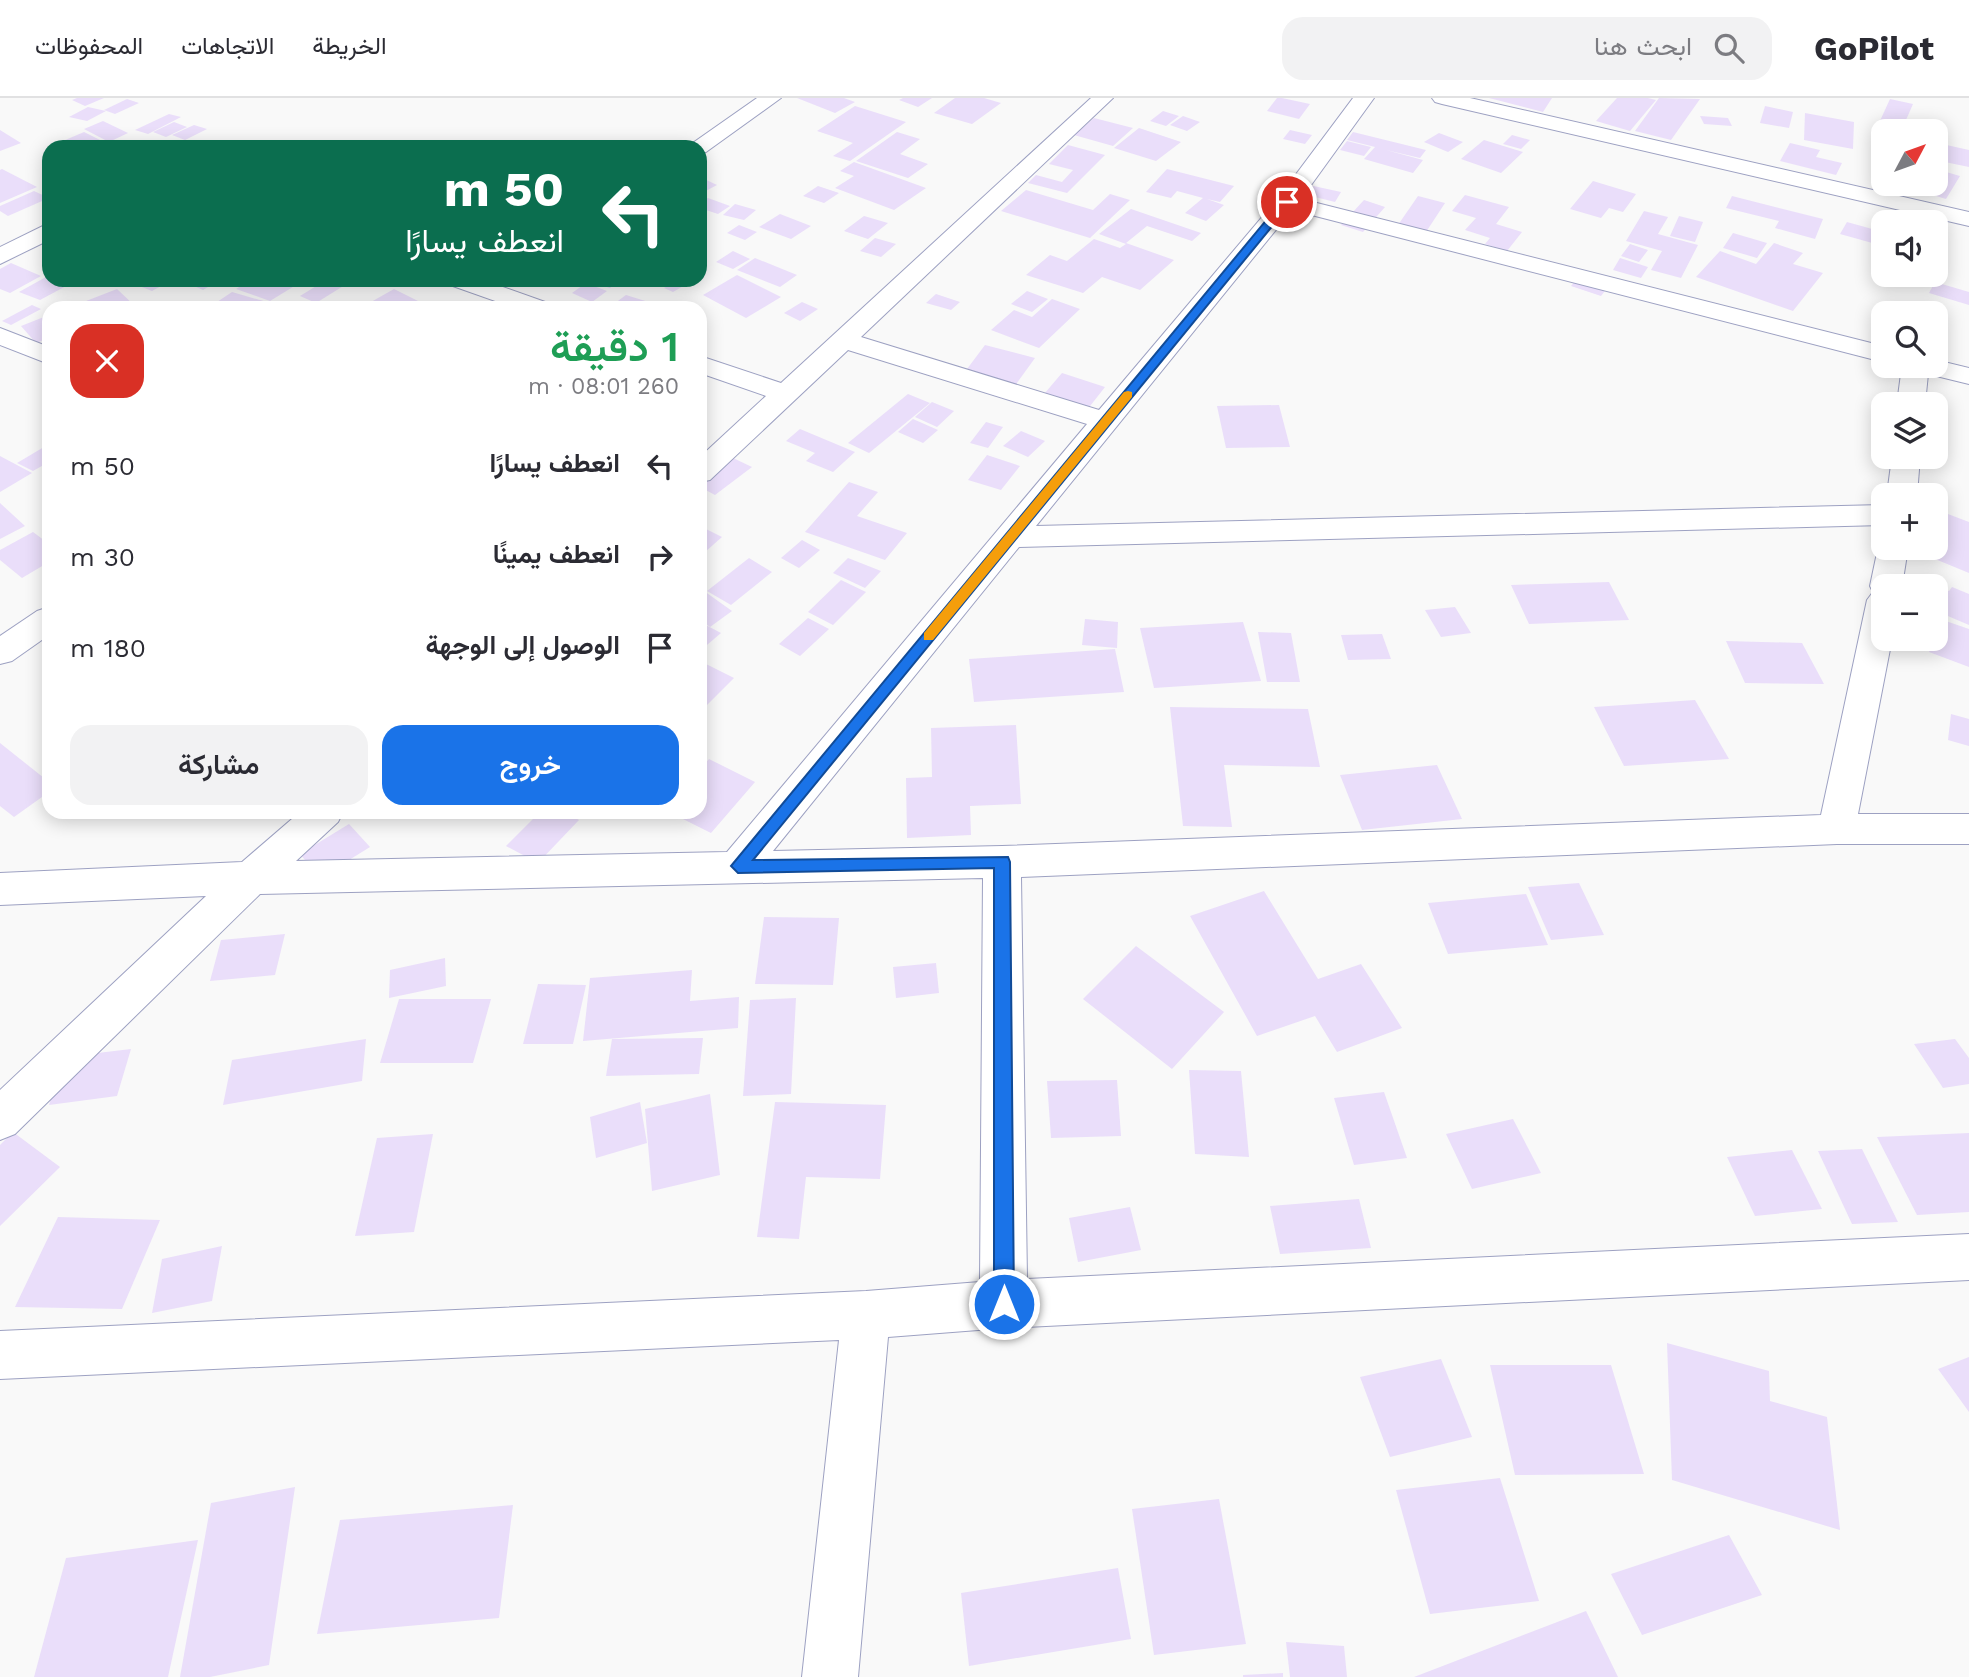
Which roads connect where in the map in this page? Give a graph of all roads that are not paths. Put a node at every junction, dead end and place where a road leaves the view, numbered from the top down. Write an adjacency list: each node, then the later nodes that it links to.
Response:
1 (771, 98): 5 (street)
2 (1103, 98): 13 (street)
3 (1364, 98): 6 (street)
4 (1442, 98): 7 (street)
5 (707, 141)
6 (1287, 202): 14 (street); 20 (street)
7 (1969, 219)
8 (42, 234): 9 (street)
9 (0, 257)
10 (499, 287): 11 (street)
11 (526, 301)
12 (0, 336): 15 (street)
13 (842, 340): 19 (street); 20 (street)
14 (1871, 351)
15 (42, 353)
16 (707, 366): 19 (street)
17 (1948, 371): 18 (street)
18 (1969, 376)
19 (786, 394): 21 (street)
20 (1106, 421): 23 (street)
21 (707, 467)
22 (1871, 515): 23 (street)
23 (1010, 537): 31 (street)
24 (42, 624): 26 (street)
25 (1873, 651): 28 (street)
26 (0, 652)
27 (317, 819): 32 (street)
28 (1837, 829): 29 (street); 30 (street)
29 (1969, 829)
30 (1002, 862): 31 (street); 36 (street)
31 (738, 866): 32 (street)
32 (251, 878): 33 (street); 34 (street)
33 (0, 889)
34 (0, 1119)
35 (1969, 1257): 36 (street)
36 (1004, 1304): 37 (street)
37 (866, 1315): 38 (street); 39 (street)
38 (0, 1355)
39 (830, 1677)

